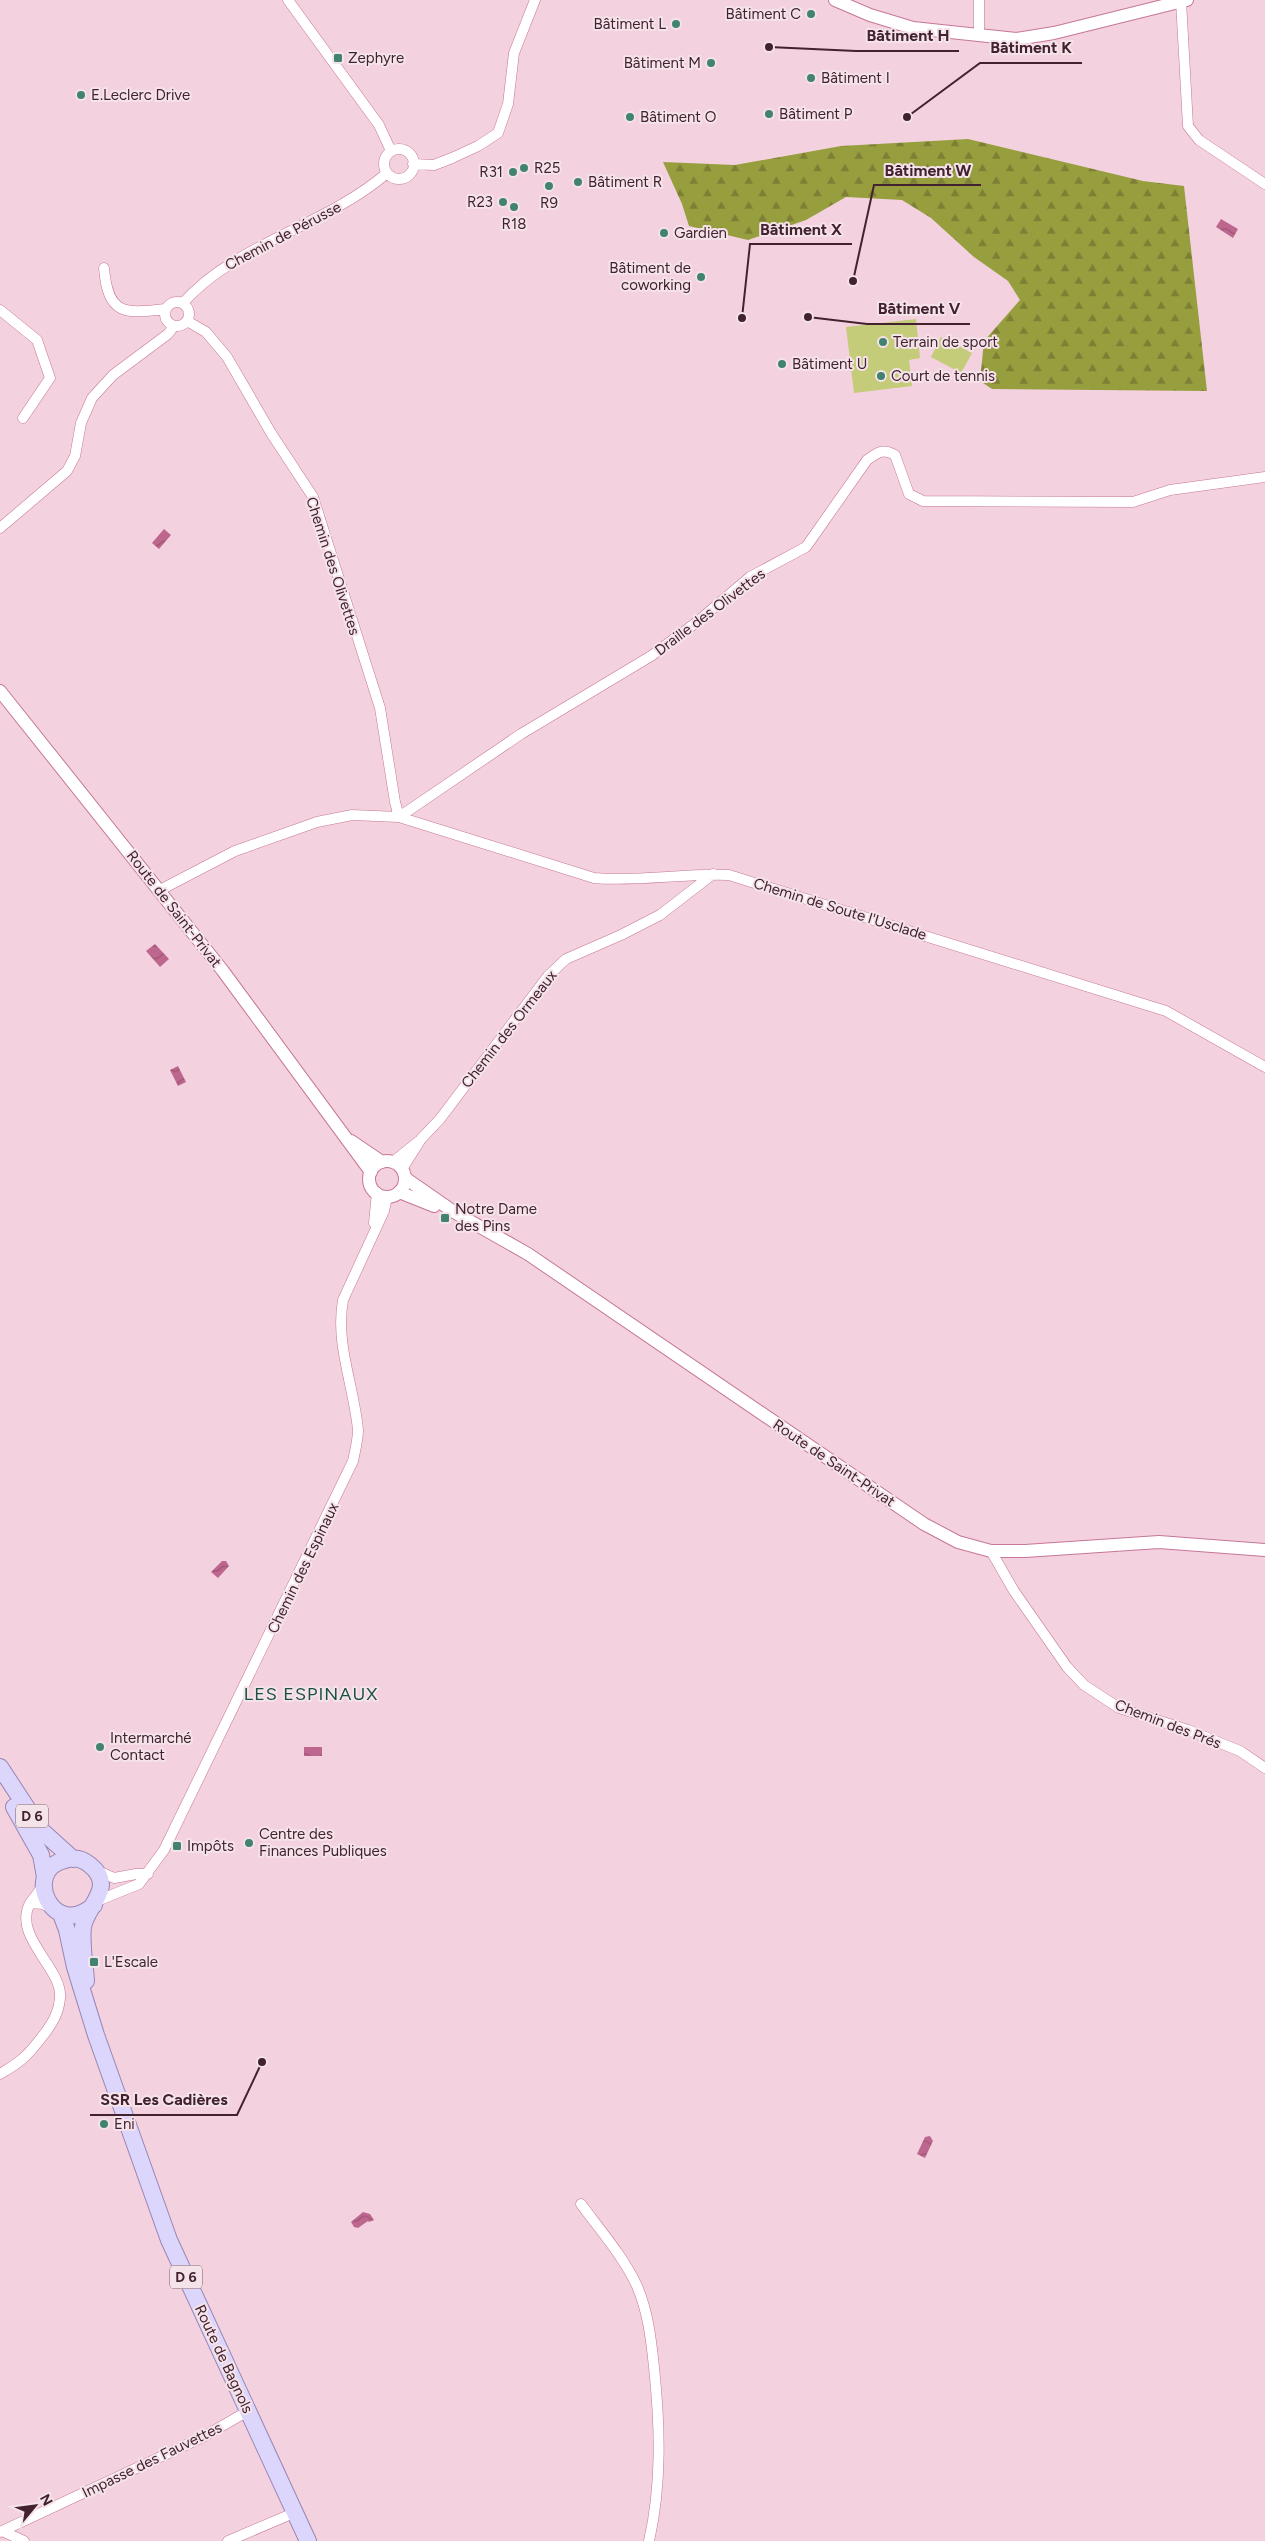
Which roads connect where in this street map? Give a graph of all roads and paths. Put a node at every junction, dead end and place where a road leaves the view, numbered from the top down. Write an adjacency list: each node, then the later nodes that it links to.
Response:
1 (288, 0): 7 (street)
2 (535, 0): 8 (street)
3 (835, 0): 6 (street)
4 (979, 0): 6 (street)
5 (1184, 0): 6 (street); 10 (street)
6 (979, 35)
7 (392, 151): 8 (street); 9 (street)
8 (413, 164): 9 (street)
9 (387, 173): 12 (street, Chemin de Pérusse)
10 (1265, 184)
11 (104, 268): 13 (street)
12 (182, 303): 13 (street); 15 (street)
13 (165, 309): 16 (street)
14 (0, 310): 17 (street)
15 (187, 321): 16 (street); 21 (street, Chemin des Olivettes)
16 (174, 326): 19 (street)
17 (23, 418)
18 (1265, 477): 21 (street, Draille des Olivettes)
19 (0, 528)
20 (0, 691): 23 (street, Route de Saint-Privat)
21 (400, 817): 22 (street, Chemin de Soute l'Usclade); 23 (street)
22 (713, 874): 24 (street, Chemin de Soute l'Usclade); 26 (street, Chemin des Ormeaux)
23 (160, 890): 25 (street, Route de Saint-Privat)
24 (1265, 1067)
25 (342, 1132): 26 (street, Route de Saint-Privat); 27 (street, Route de Saint-Privat)
26 (396, 1168): 27 (street); 28 (street); 29 (street, Route de Saint-Privat)
27 (371, 1172): 28 (street, Route de Saint-Privat)
28 (388, 1194): 29 (street, Route de Saint-Privat); 37 (street, Chemin des Espinaux)
29 (454, 1212): 30 (street, Route de Saint-Privat)
30 (991, 1550): 31 (street, Route de Saint-Privat); 33 (street, Chemin des Prés)
31 (1265, 1550)
32 (0, 1767): 35 (main road, D 6)
33 (1265, 1768)
34 (0, 1784): 38 (main road, D 6)
35 (73, 1858): 36 (main road); 38 (main road)
36 (95, 1870): 37 (street); 40 (main road)
37 (148, 1874): 40 (street, Chemin des Espinaux)
38 (44, 1882): 39 (street); 41 (main road)
39 (30, 1903): 41 (street); 43 (street)
40 (96, 1903): 41 (main road); 42 (main road, D 6)
41 (60, 1913): 42 (main road, D 6)
42 (87, 2003): 45 (main road, Route de Bagnols / D 6)
43 (0, 2074)
44 (581, 2204): 51 (street)
45 (248, 2411): 46 (main road, Route de Bagnols / D 6); 47 (street, Impasse des Fauvettes)
46 (296, 2512): 49 (street); 50 (main road, Route de Bagnols / D 6)
47 (1, 2532): 48 (street)
48 (24, 2541)
49 (228, 2541)
50 (308, 2541)
51 (650, 2541)

